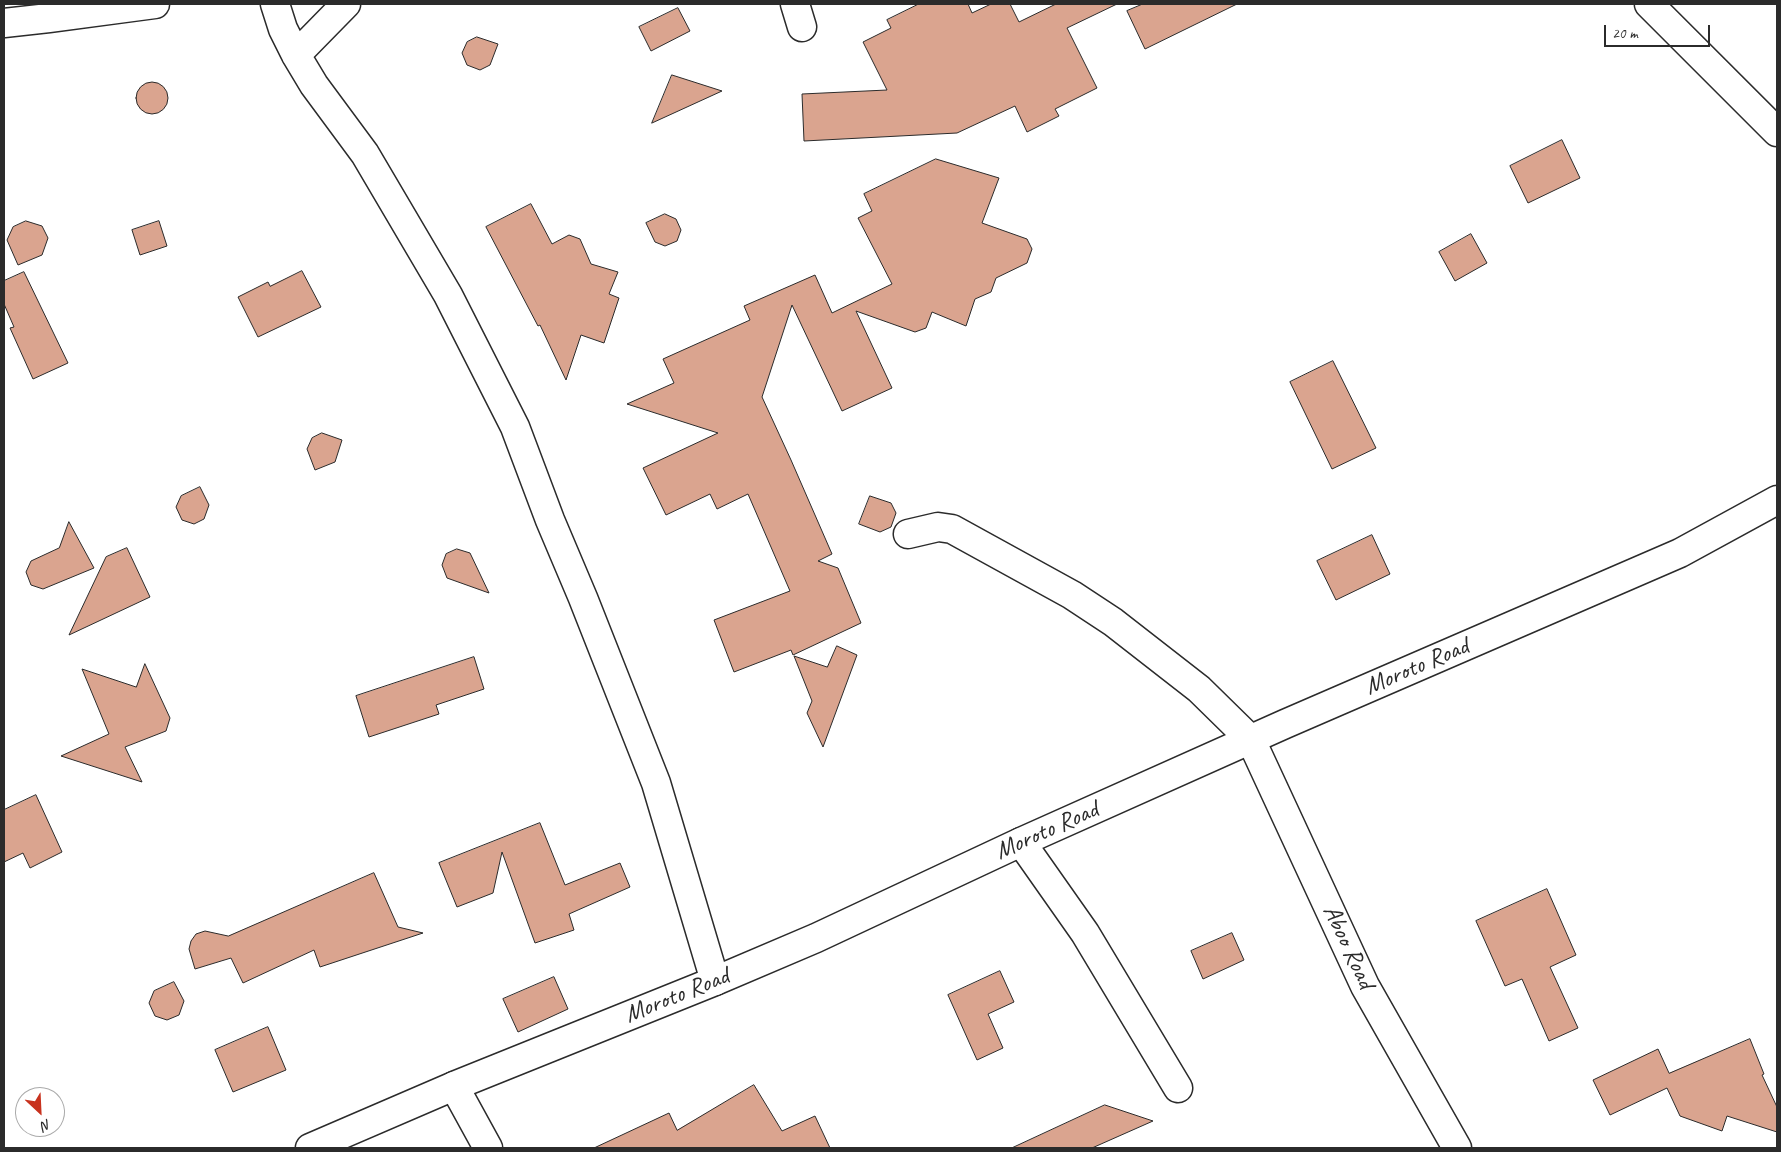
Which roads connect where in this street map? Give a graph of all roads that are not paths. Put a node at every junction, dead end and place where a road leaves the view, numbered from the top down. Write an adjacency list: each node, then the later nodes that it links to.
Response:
1 (155, 4): 5 (street)
2 (275, 4): 6 (street)
3 (346, 4): 6 (street)
4 (1649, 4): 7 (street)
5 (4, 22)
6 (296, 55): 12 (street)
7 (1777, 132)
8 (1777, 500): 10 (street, Moroto Road)
9 (908, 534): 10 (street)
10 (1251, 740): 11 (street, Moroto Road); 17 (street, Aboo Road)
11 (1021, 842): 12 (street, Moroto Road); 14 (street)
12 (715, 981): 13 (street, Moroto Road)
13 (454, 1086): 15 (street, Moroto Road); 16 (street)
14 (1178, 1088)
15 (310, 1148)
16 (488, 1148)
17 (1457, 1148)

